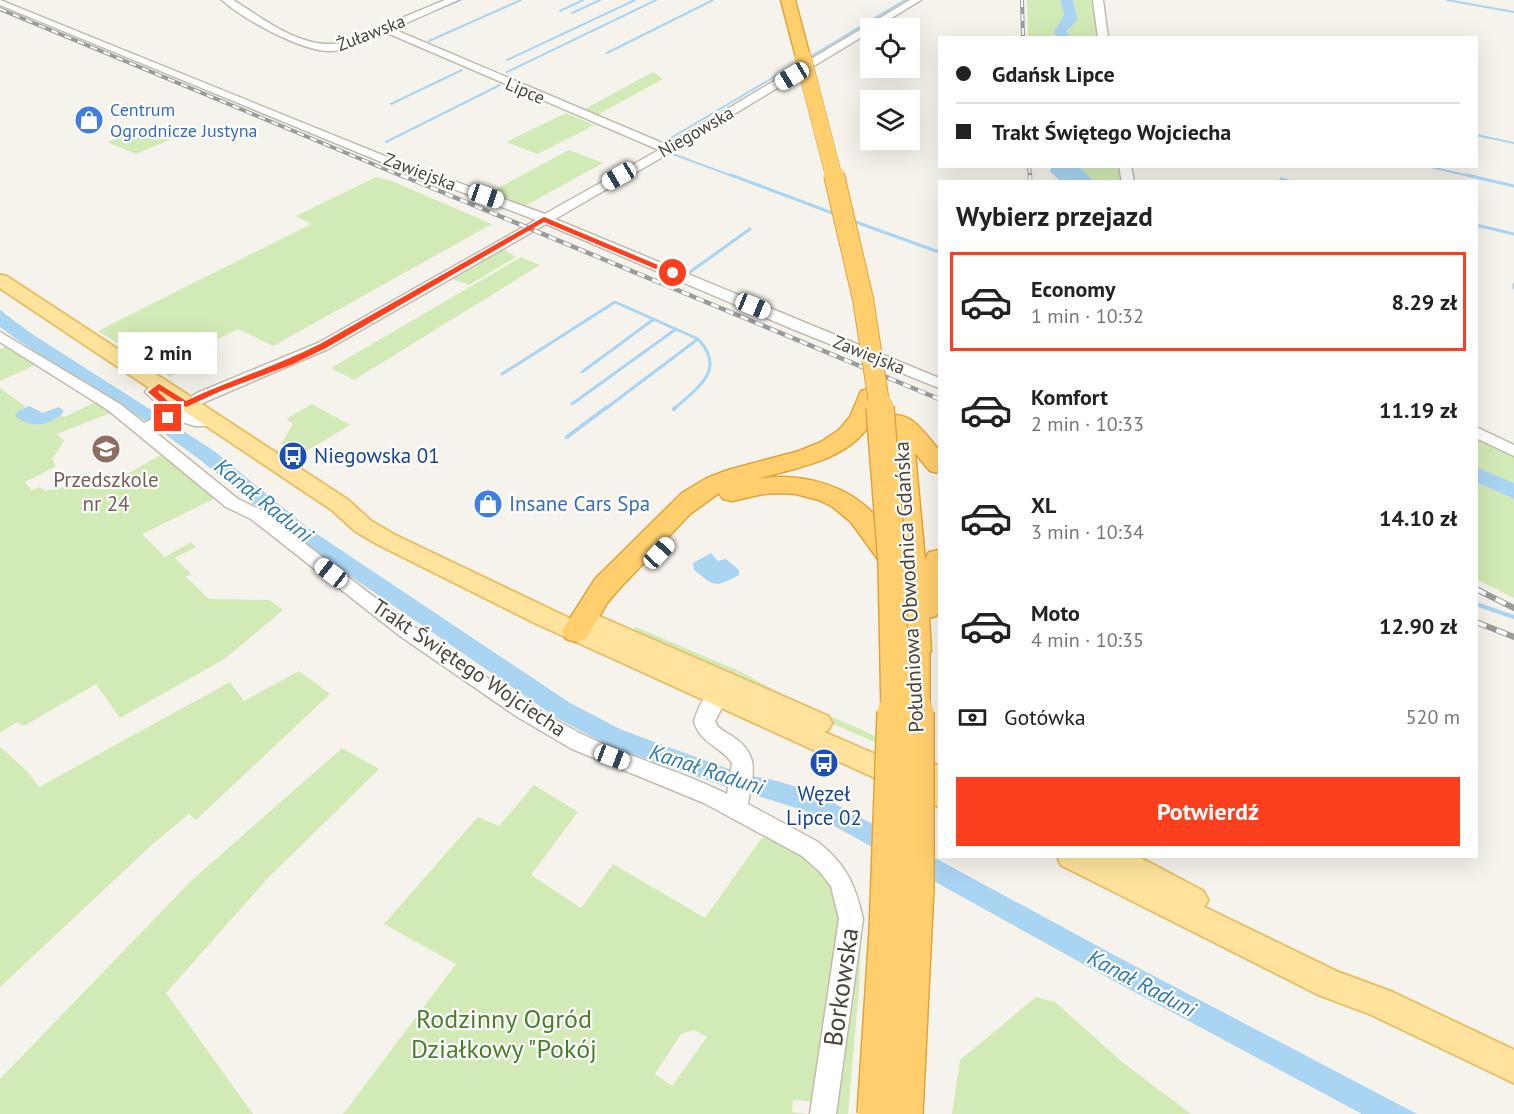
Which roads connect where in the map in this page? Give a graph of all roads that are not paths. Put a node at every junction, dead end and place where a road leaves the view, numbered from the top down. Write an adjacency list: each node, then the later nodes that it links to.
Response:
1 (226, 0): 8 (street, Żuławska)
2 (453, 0): 8 (street, Żuławska)
3 (788, 0): 14 (highway, Południowa Obwodnica Gdańska, bridge)
4 (798, 0): 17 (highway, Południowa Obwodnica Gdańska)
5 (916, 0): 10 (street, Niegowska)
6 (1098, 0): 9 (street)
7 (0, 2): 11 (street, Zawiejska)
8 (385, 29): 10 (street, Lipce)
9 (1103, 36)
10 (667, 149): 11 (street, Niegowska)
11 (544, 219): 15 (street, Zawiejska); 16 (street, Niegowska)
12 (0, 280): 16 (main road)
13 (0, 336): 18 (street, Trakt Świętego Wojciecha)
14 (874, 363): 22 (highway, Południowa Obwodnica Gdańska, bridge); 24 (highway)
15 (938, 383)
16 (177, 412): 18 (street); 25 (main road)
17 (899, 421): 21 (highway); 26 (highway, Południowa Obwodnica Gdańska)
18 (146, 428): 30 (street, Trakt Świętego Wojciecha)
19 (1478, 433): 20 (street)
20 (1514, 451)
21 (938, 464)
22 (892, 558): 24 (highway); 36 (highway, Południowa Obwodnica Gdańska, bridge)
23 (938, 561): 26 (highway)
24 (625, 578): 25 (highway)
25 (581, 626): 27 (main road); 28 (main road)
26 (916, 651): 37 (highway, Południowa Obwodnica Gdańska, bridge)
27 (718, 696): 29 (main road); 30 (street)
28 (938, 777)
29 (938, 795)
30 (738, 803): 35 (street, Borkowska)
31 (1075, 858): 33 (main road)
32 (1112, 858): 33 (main road)
33 (1381, 1003): 34 (main road)
34 (1514, 1067)
35 (823, 1114)
36 (875, 1114)
37 (905, 1114)

